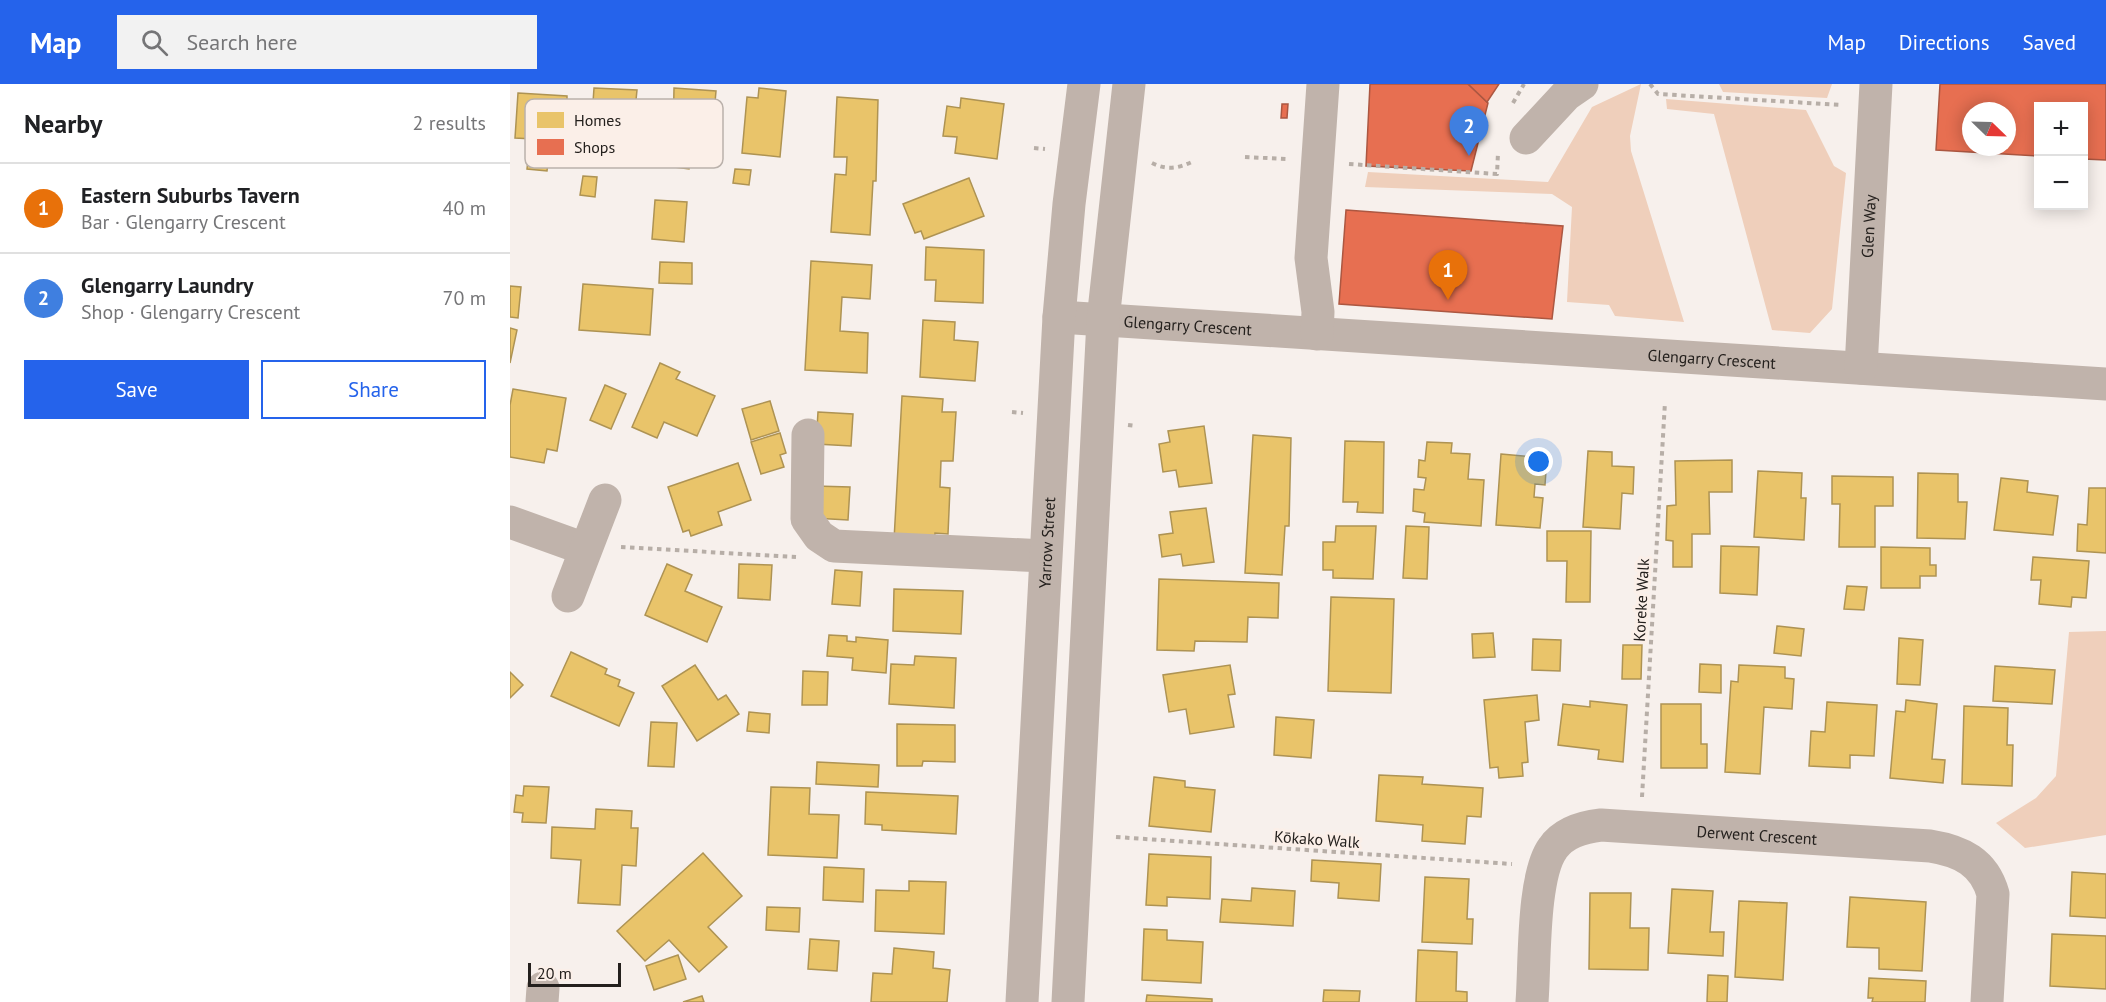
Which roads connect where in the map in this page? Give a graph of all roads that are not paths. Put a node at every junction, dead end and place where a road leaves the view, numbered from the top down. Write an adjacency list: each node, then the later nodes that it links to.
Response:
1 (1084, 84): 7 (street, Yarrow Street)
2 (1129, 84): 8 (street)
3 (1323, 84): 9 (street)
4 (1582, 84): 6 (street)
5 (1876, 84): 10 (street, Glen Way)
6 (1512, 143)
7 (1059, 317): 8 (street, Glengarry Crescent); 16 (street, Yarrow Street)
8 (1103, 320): 9 (street, Glengarry Crescent); 19 (street)
9 (1317, 334): 10 (street, Glengarry Crescent)
10 (1861, 368): 11 (street, Glengarry Crescent)
11 (2106, 384)
12 (808, 435): 16 (street)
13 (605, 501): 15 (street)
14 (510, 522): 15 (street)
15 (585, 549): 17 (street)
16 (1045, 556): 18 (street, Yarrow Street)
17 (568, 596)
18 (1022, 1002)
19 (1068, 1002)
20 (1532, 1002): 21 (street, Derwent Crescent)
21 (1987, 1002)

